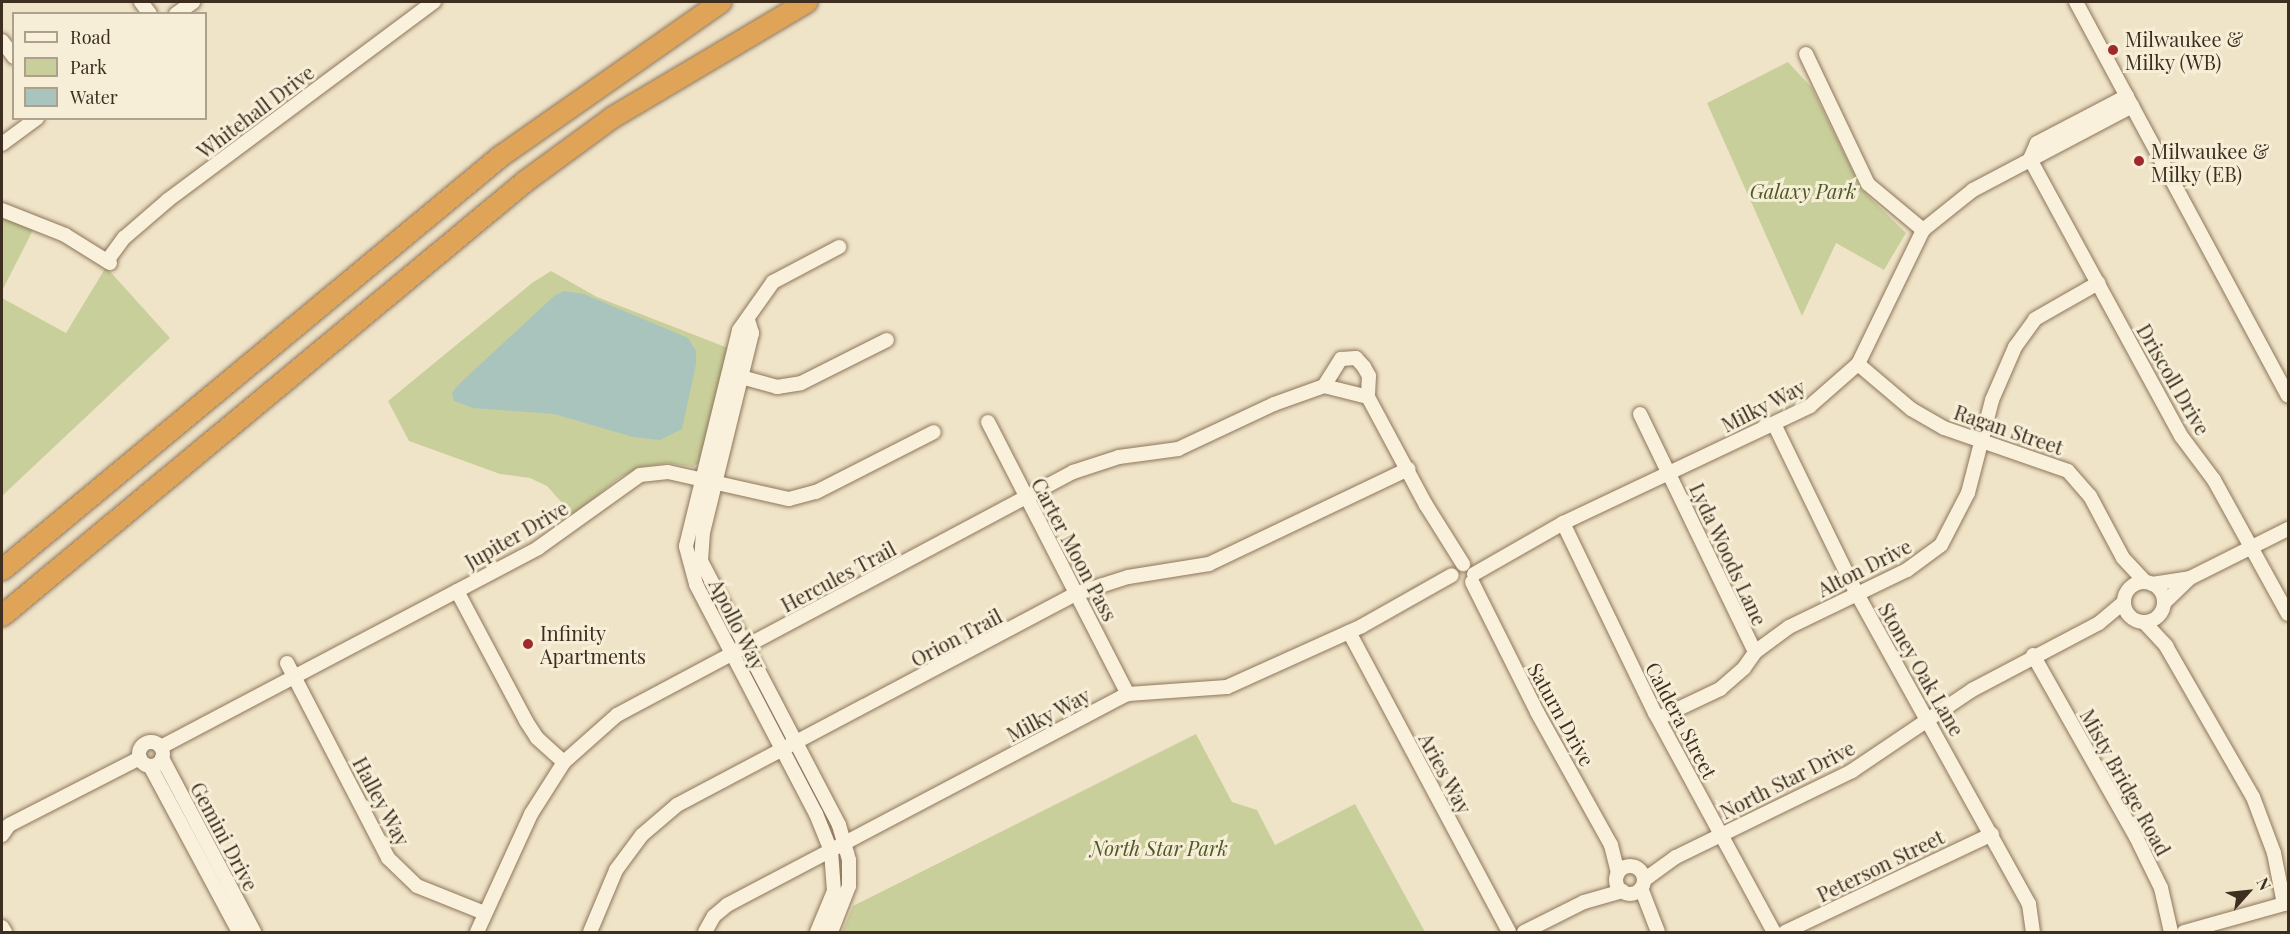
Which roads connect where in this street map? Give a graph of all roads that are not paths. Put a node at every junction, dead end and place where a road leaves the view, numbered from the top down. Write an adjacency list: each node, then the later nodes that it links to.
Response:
1 (193, 2): 6 (street)
2 (434, 2): 14 (street, Whitehall Drive)
3 (720, 2): 37 (highway)
4 (806, 2): 47 (highway)
5 (2076, 2): 10 (street)
6 (179, 12)
7 (2, 41): 8 (street)
8 (12, 54)
9 (1806, 54): 15 (street)
10 (2130, 101): 13 (street, Milky Way); 22 (street)
11 (34, 120): 12 (street)
12 (2, 144)
13 (2032, 159): 15 (street, Milky Way); 17 (street, Driscoll Drive)
14 (2, 210)
15 (1923, 230): 19 (street, Milky Way)
16 (840, 247): 20 (street, Apollo Way)
17 (2098, 283): 28 (street, Alton Drive); 35 (street, Driscoll Drive)
18 (888, 340): 20 (street)
19 (1858, 363): 26 (street, Milky Way); 28 (street, Ragan Street)
20 (736, 376): 31 (street, Apollo Way)
21 (1324, 386): 23 (street); 23 (street, Saturn Drive); 32 (street, Hercules Trail)
22 (2289, 396)
23 (1368, 397): 29 (street, Saturn Drive)
24 (1640, 414): 30 (street, Lyda Woods Lane)
25 (988, 422): 32 (street, Carter Moon Pass)
26 (1774, 424): 30 (street, Milky Way); 42 (street, Stoney Oak Lane)
27 (934, 432): 31 (street, Jupiter Drive)
28 (1981, 441): 36 (street, Ragan Street); 42 (street, Alton Drive)
29 (1407, 469): 38 (street, Saturn Drive); 43 (street, Orion Trail)
30 (1669, 473): 33 (street, Milky Way); 53 (street, Lyda Woods Lane)
31 (709, 481): 41 (street, Jupiter Drive); 52 (street, Apollo Way); 55 (street, Apollo Way)
32 (1026, 498): 43 (street, Carter Moon Pass); 52 (street, Hercules Trail)
33 (1563, 524): 38 (street, Milky Way); 60 (street, Caldera Street)
34 (2289, 529): 35 (street)
35 (2252, 547): 39 (street); 46 (street, Driscoll Drive)
36 (2123, 558): 40 (street, Ragan Street); 44 (street)
37 (2, 569)
38 (1463, 575): 50 (street, Milky Way); 70 (street, Saturn Drive)
39 (2190, 578): 40 (street); 45 (street)
40 (2149, 583): 44 (street); 45 (street)
41 (457, 591): 57 (street, Jupiter Drive); 64 (street)
42 (1856, 592): 53 (street, Alton Drive); 59 (street, Stoney Oak Lane)
43 (1078, 593): 58 (street, Carter Moon Pass); 61 (street, Orion Trail)
44 (2125, 597): 48 (street); 49 (street, North Star Drive)
45 (2162, 608): 48 (street); 51 (street)
46 (2289, 614)
47 (2, 615)
48 (2138, 621): 49 (street, North Star Drive); 51 (street)
49 (2099, 623): 54 (street, North Star Drive)
50 (1349, 632): 58 (street, Milky Way); 82 (street, Aries Way)
51 (2166, 646): 71 (street)
52 (745, 648): 55 (street, Hercules Trail); 61 (street, Apollo Way)
53 (1755, 652): 60 (street, Alton Drive)
54 (2033, 655): 59 (street, North Star Drive); 88 (street, Misty Bridge Road)
55 (731, 656): 62 (street, Apollo Way); 64 (street, Hercules Trail)
56 (287, 663): 57 (street, Halley Way)
57 (294, 677): 63 (street, Jupiter Drive); 72 (street, Halley Way)
58 (1128, 694): 68 (street, Milky Way)
59 (1928, 717): 65 (street, North Star Drive); 66 (street, Stoney Oak Lane)
60 (1659, 718): 65 (street, Caldera Street)
61 (797, 745): 62 (street, Orion Trail); 68 (street, Apollo Way)
62 (783, 752): 69 (street, Apollo Way); 78 (street, Orion Trail)
63 (153, 757): 67 (street, Jupiter Drive); 75 (street, Gemini Drive); 76 (street, Gemini Drive)
64 (564, 762): 72 (street, Hercules Trail)
65 (1721, 834): 70 (street, North Star Drive); 85 (street, Caldera Street)
66 (1992, 834): 86 (street, Peterson Street); 87 (street, Stoney Oak Lane)
67 (2, 835)
68 (845, 844): 69 (street, Milky Way); 81 (street, Apollo Way)
69 (831, 851): 79 (street, Milky Way); 80 (street, Apollo Way)
70 (1630, 880): 83 (street, North Star Drive); 84 (street, Saturn Drive)
71 (2286, 904): 89 (street)
72 (484, 913): 77 (street, Hercules Trail)
73 (2, 927): 74 (street)
74 (5, 933)
75 (239, 933)
76 (254, 933)
77 (477, 933)
78 (590, 933)
79 (705, 933)
80 (817, 933)
81 (831, 933)
82 (1509, 933)
83 (1524, 933)
84 (1658, 933)
85 (1774, 933)
86 (1785, 933)
87 (2033, 933)
88 (2171, 933)
89 (2184, 933)

